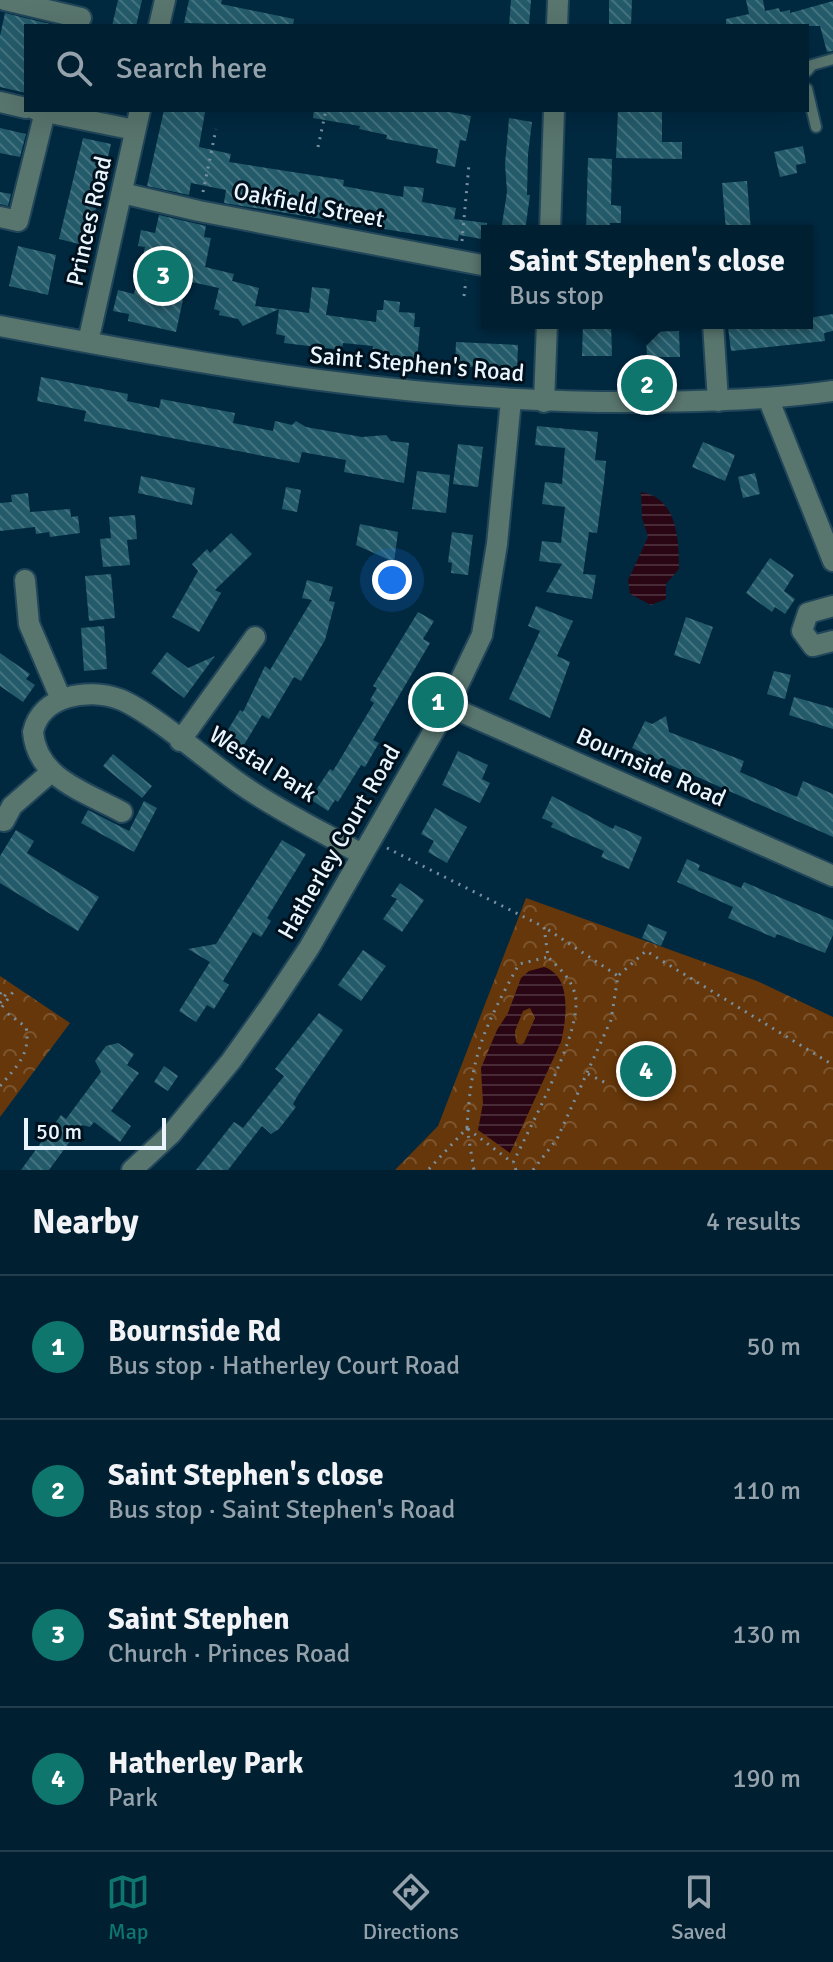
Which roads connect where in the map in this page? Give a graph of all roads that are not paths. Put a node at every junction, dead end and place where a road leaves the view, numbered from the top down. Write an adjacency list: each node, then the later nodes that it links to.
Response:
1 (5, 0): 4 (street)
2 (165, 0): 5 (street)
3 (558, 0): 6 (street)
4 (81, 18)
5 (159, 24)
6 (557, 24)
7 (833, 59): 8 (lane)
8 (809, 69)
9 (809, 97): 16 (lane)
10 (0, 102): 11 (street)
11 (24, 107)
12 (36, 112): 18 (street)
13 (56, 112): 15 (street)
14 (554, 112): 19 (street)
15 (138, 120): 17 (street, Princes Road)
16 (816, 127)
17 (122, 193): 20 (street, Oakfield Street); 24 (street, Princes Road)
18 (0, 217)
19 (550, 225)
20 (481, 267)
21 (0, 326): 24 (street, Saint Stephen's Road)
22 (547, 329): 29 (street)
23 (713, 329): 28 (street)
24 (88, 342): 27 (street, Saint Stephen's Road)
25 (833, 391): 26 (street, Saint Stephen's Road)
26 (768, 398): 28 (street, Saint Stephen's Road); 30 (street)
27 (511, 400): 29 (street, Saint Stephen's Road); 36 (street, Hatherley Court Road)
28 (718, 401): 29 (street, Saint Stephen's Road)
29 (544, 402)
30 (833, 561)
31 (25, 580): 35 (street)
32 (833, 606): 34 (street)
33 (255, 637): 37 (street, Westal Park)
34 (833, 641)
35 (61, 699): 37 (street, Westal Park); 38 (street)
36 (448, 706): 41 (street, Hatherley Court Road); 42 (street, Bournside Road)
37 (180, 741): 41 (street, Westal Park)
38 (50, 773): 39 (street); 40 (street)
39 (122, 812)
40 (4, 821)
41 (364, 847): 43 (street, Hatherley Court Road)
42 (833, 876)
43 (132, 1170)

